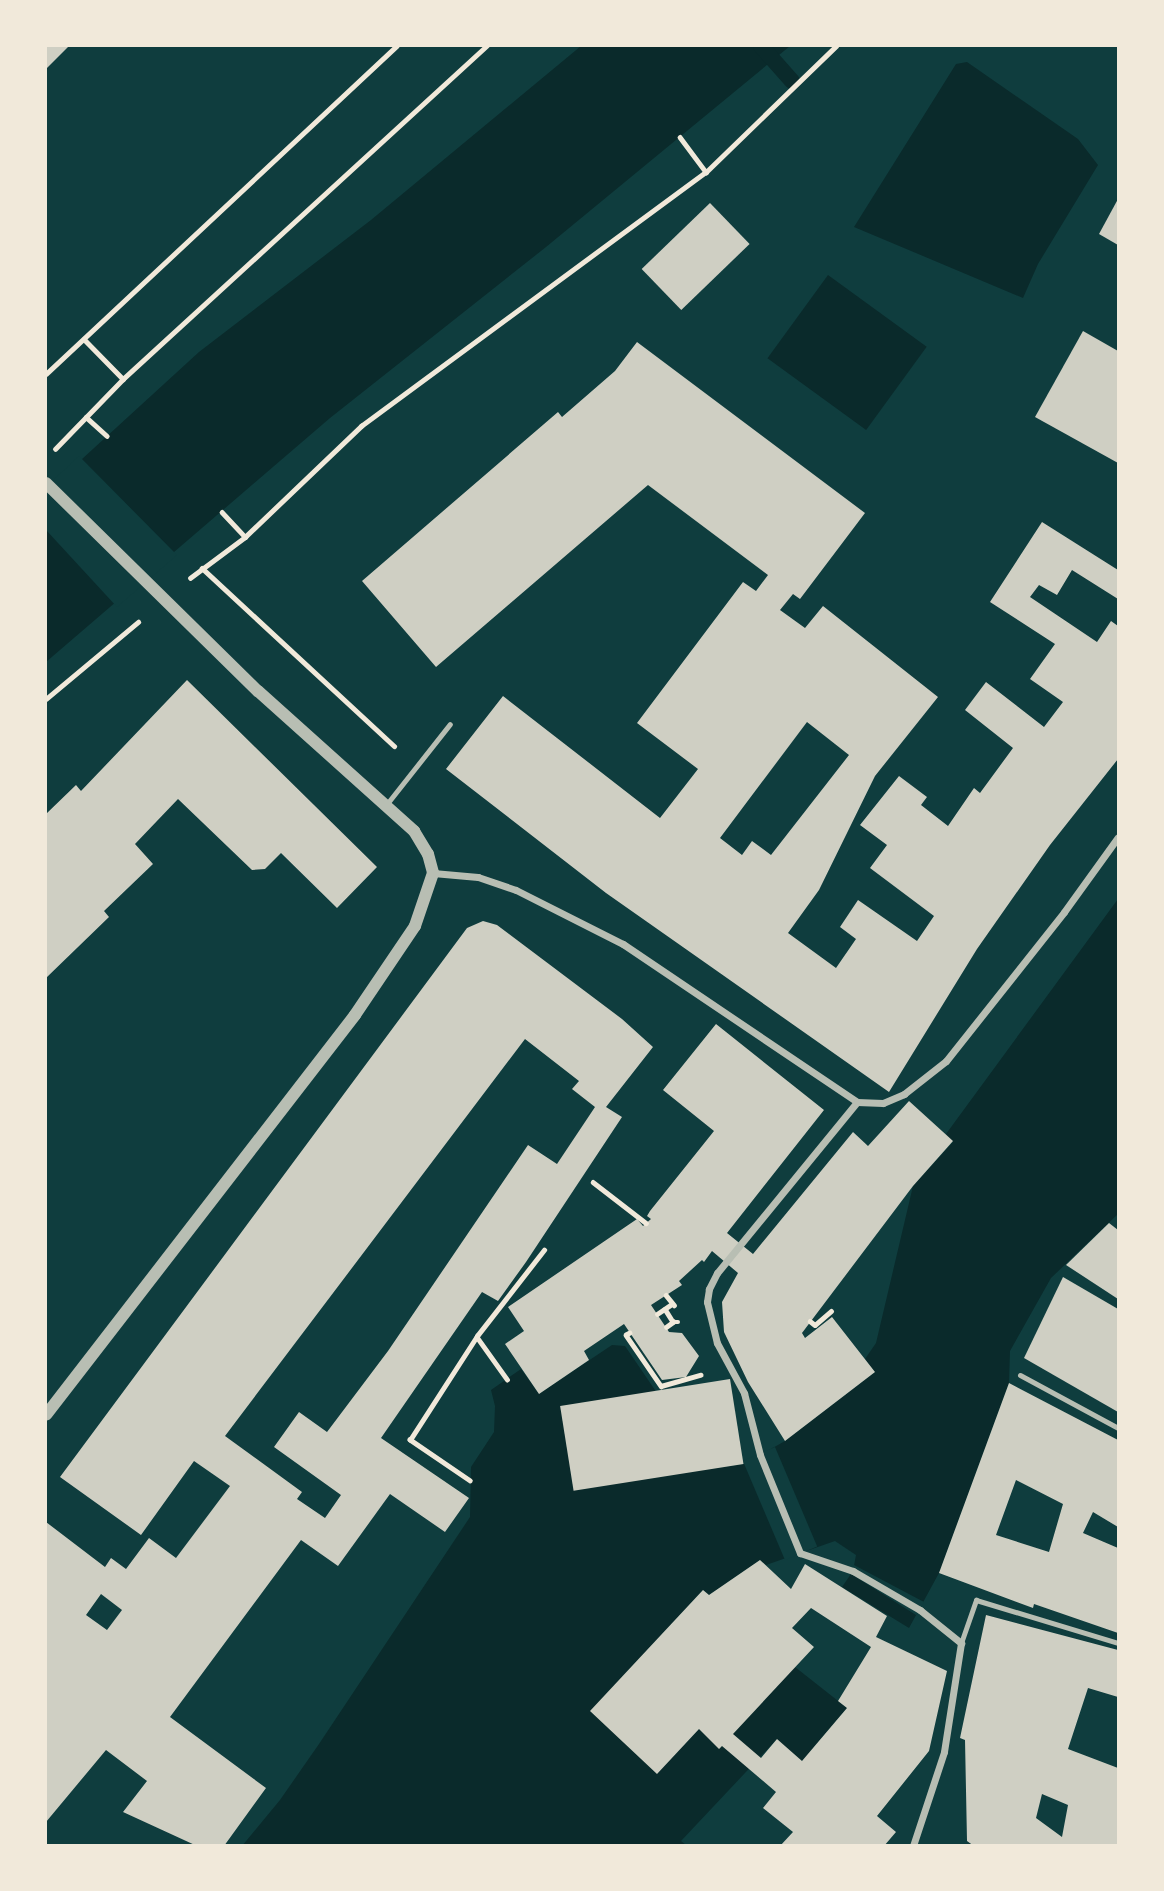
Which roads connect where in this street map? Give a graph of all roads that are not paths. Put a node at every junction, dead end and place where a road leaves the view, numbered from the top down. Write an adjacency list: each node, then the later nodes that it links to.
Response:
1 (46, 483): 3 (street)
2 (450, 724): 3 (lane)
3 (386, 805): 5 (street)
4 (1118, 837): 6 (street)
5 (433, 873): 6 (street); 8 (street)
6 (857, 1102): 10 (street)
7 (1020, 1375): 9 (lane)
8 (46, 1415)
9 (1118, 1428)
10 (961, 1643): 11 (lane); 12 (street)
11 (1118, 1643)
12 (913, 1846)

